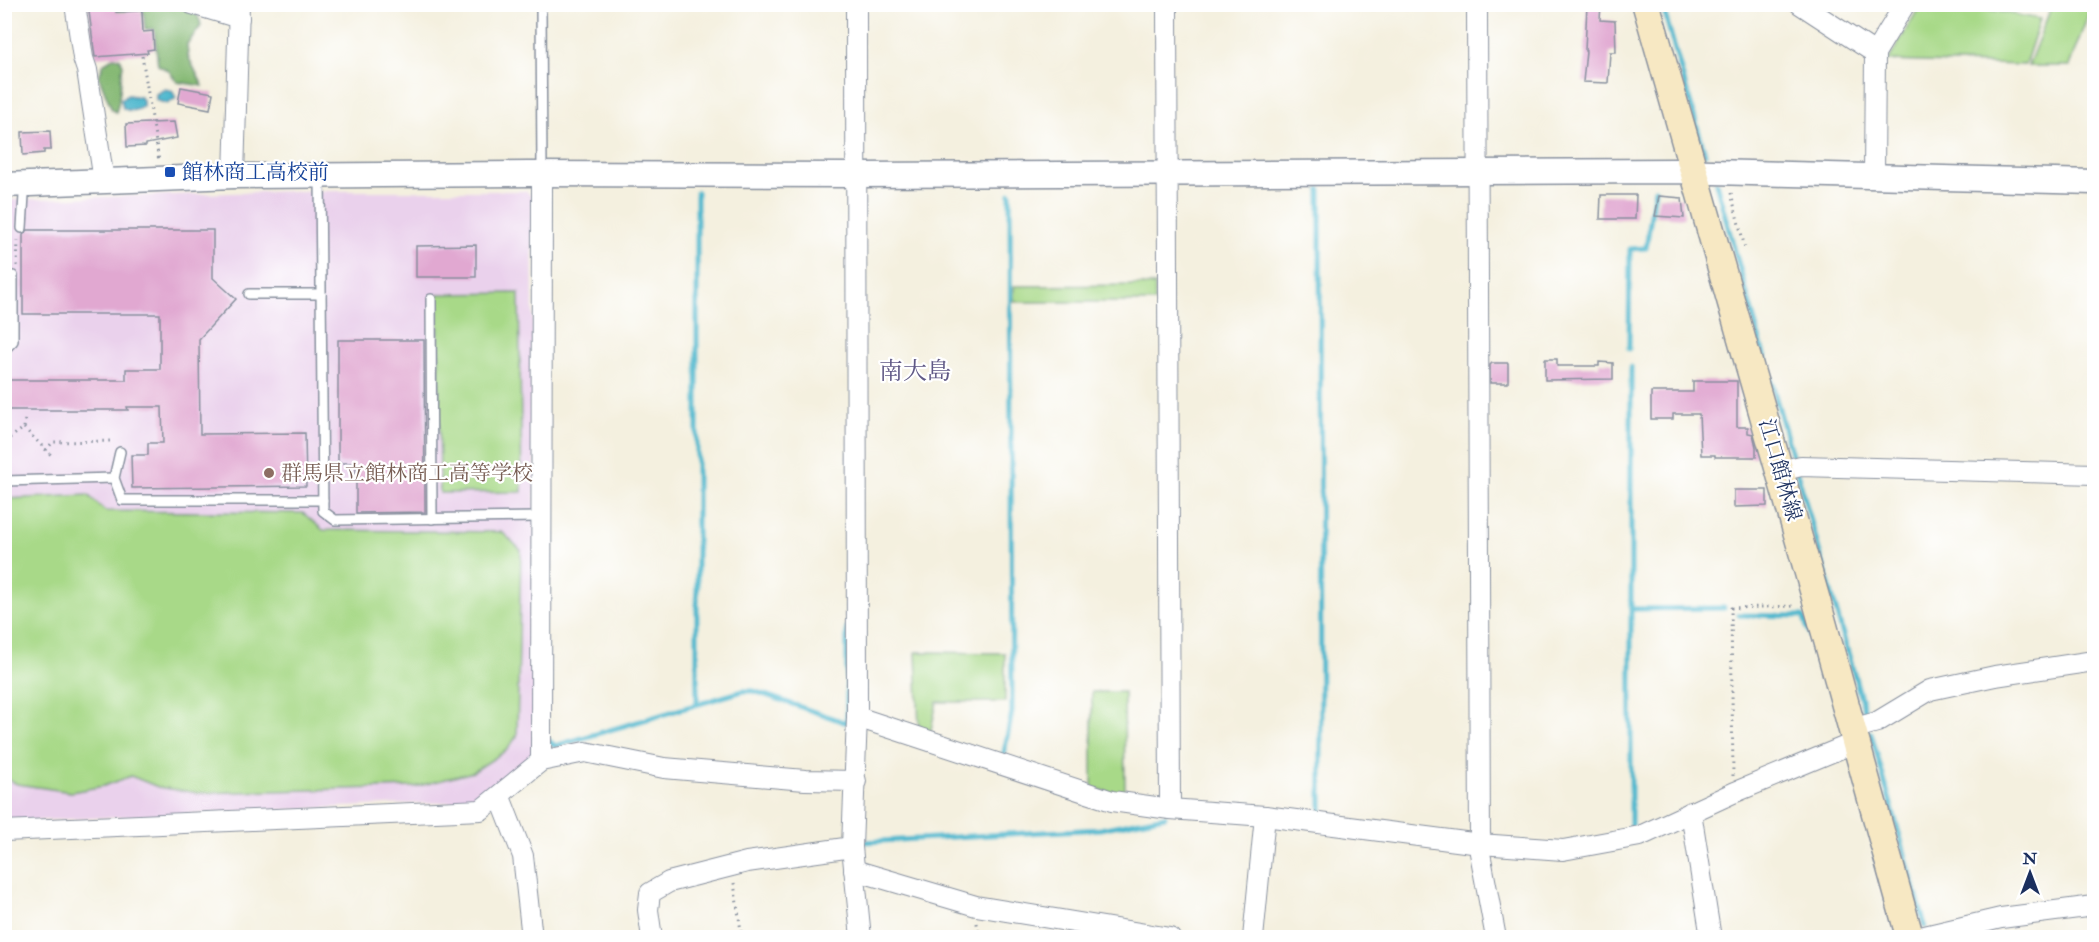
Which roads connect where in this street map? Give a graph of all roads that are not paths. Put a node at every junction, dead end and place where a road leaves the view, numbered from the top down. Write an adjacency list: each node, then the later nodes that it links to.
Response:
1 (75, 4): 20 (street)
2 (192, 4): 10 (street)
3 (541, 4): 15 (lane)
4 (856, 4): 16 (street)
5 (1167, 4): 14 (street)
6 (1477, 4): 13 (street)
7 (1646, 4): 12 (main road, 江口館林線)
8 (1800, 4): 11 (street)
9 (1905, 4): 11 (street)
10 (239, 11): 18 (street)
11 (1875, 53): 17 (street)
12 (1693, 171): 13 (street); 17 (street); 31 (main road, 江口館林線)
13 (1478, 172): 14 (street); 48 (street)
14 (1168, 173): 16 (street); 44 (street)
15 (542, 174): 16 (street); 19 (street); 36 (street)
16 (857, 175): 39 (street)
17 (1874, 175): 21 (street)
18 (234, 176): 19 (street); 20 (street)
19 (320, 176): 27 (lane)
20 (104, 181): 22 (street)
21 (2094, 182)
22 (13, 185): 23 (lane)
23 (22, 228)
24 (13, 276): 25 (lane)
25 (9, 290): 29 (lane)
26 (249, 294): 27 (lane)
27 (321, 294): 35 (lane)
28 (431, 299): 37 (lane)
29 (4, 350)
30 (120, 452): 33 (lane)
31 (1780, 471): 32 (street); 40 (main road, 江口館林線)
32 (2094, 474)
33 (114, 478): 34 (lane); 35 (lane)
34 (4, 481)
35 (322, 500): 37 (lane)
36 (540, 517): 37 (lane); 41 (street)
37 (432, 519)
38 (2094, 661): 40 (street)
39 (857, 717): 42 (street); 44 (street)
40 (1854, 735): 45 (street); 59 (main road, 江口館林線)
41 (541, 761): 42 (street); 43 (street)
42 (856, 781): 49 (street)
43 (500, 797): 47 (street); 52 (street)
44 (1170, 809): 46 (street)
45 (1691, 812): 48 (street); 58 (street)
46 (1265, 816): 48 (street); 56 (street)
47 (4, 831)
48 (1480, 844): 57 (street)
49 (852, 846): 50 (street); 53 (street)
50 (854, 870): 54 (street); 55 (street)
51 (2094, 906): 60 (street)
52 (532, 938)
53 (652, 938)
54 (861, 938)
55 (1170, 938)
56 (1253, 938)
57 (1496, 938)
58 (1711, 938)
59 (1910, 938)
60 (1916, 938)

